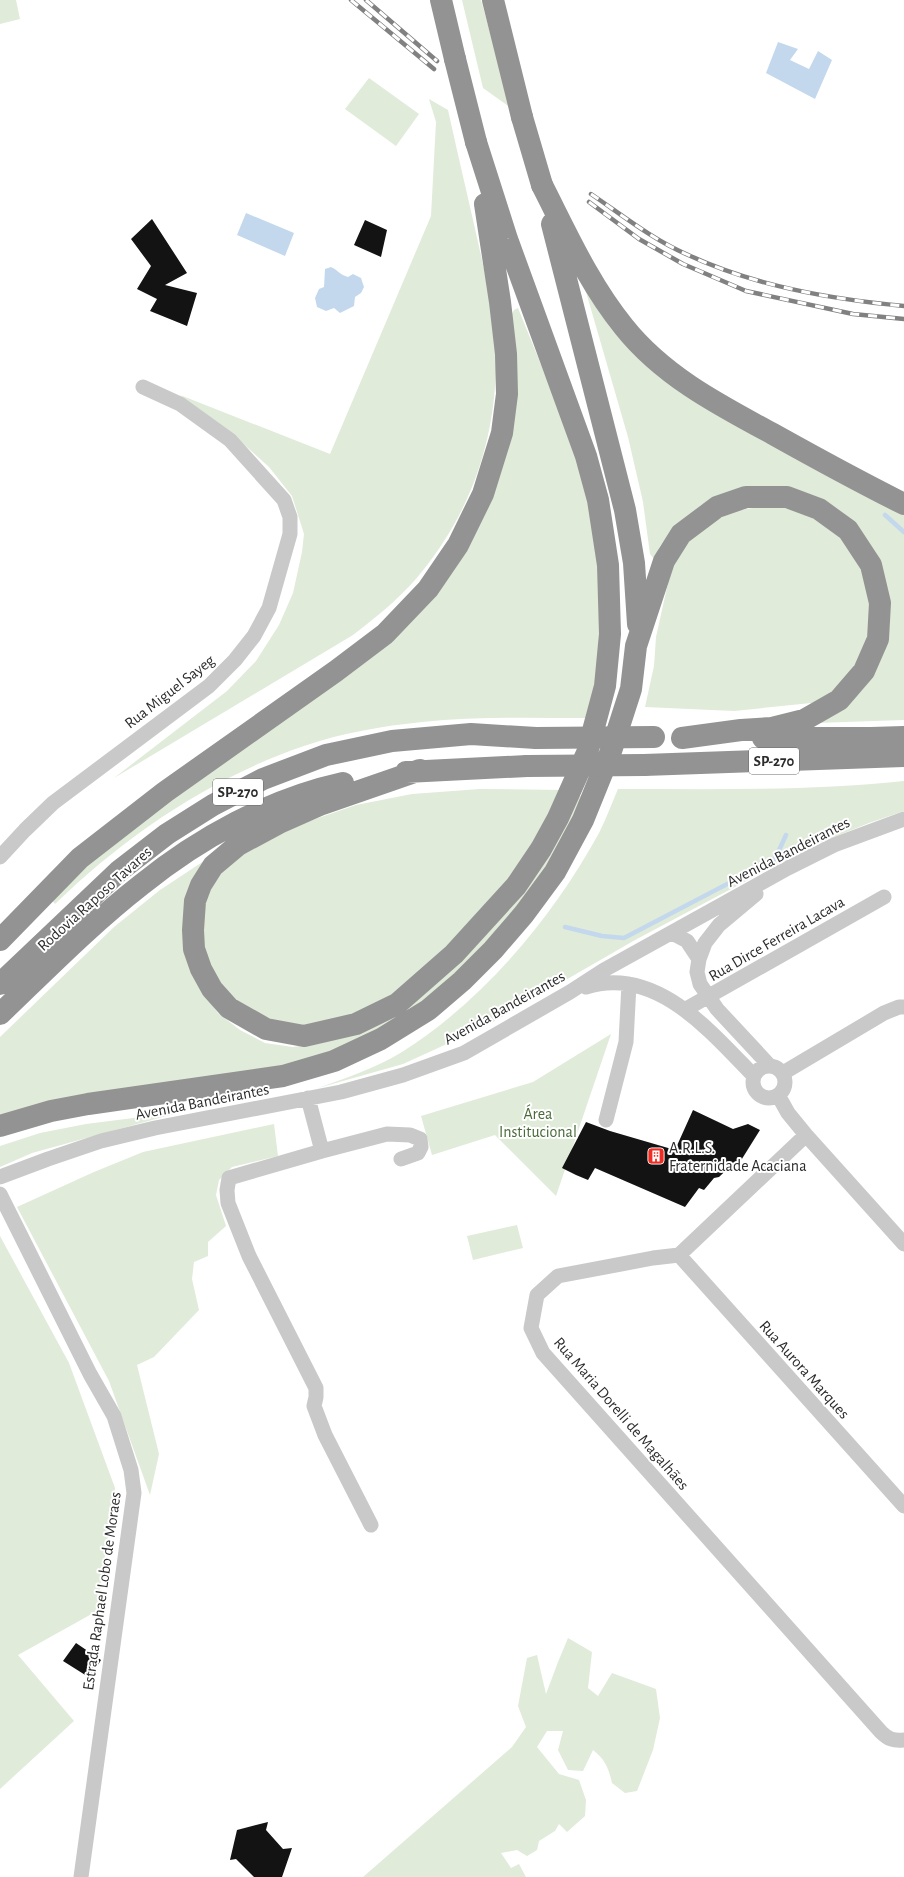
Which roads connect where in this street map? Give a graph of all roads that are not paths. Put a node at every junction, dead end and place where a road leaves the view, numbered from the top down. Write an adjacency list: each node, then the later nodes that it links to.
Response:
1 (441, 0): 3 (highway, bridge)
2 (493, 0): 4 (highway, bridge)
3 (476, 142): 11 (highway); 17 (highway)
4 (542, 186): 6 (highway); 7 (highway)
5 (143, 387): 13 (street, Rua Miguel Sayeg)
6 (904, 504)
7 (639, 635): 9 (highway); 32 (highway)
8 (904, 736): 9 (highway, SP-270)
9 (682, 738): 19 (highway, Rodovia Raposo Tavares / SP-270, bridge)
10 (904, 756): 11 (highway, Rodovia Raposo Tavares / SP-270, bridge)
11 (420, 770): 25 (highway, Rodovia Raposo Tavares / SP-270)
12 (904, 819): 14 (street, Avenida Bandeirantes)
13 (0, 858)
14 (788, 868): 16 (street, Avenida Bandeirantes); 18 (street)
15 (884, 897): 22 (street, Rua Dirce Ferreira Lacava)
16 (672, 933): 18 (street); 21 (street, Avenida Bandeirantes)
17 (0, 940)
18 (699, 959): 22 (street)
19 (0, 984)
20 (629, 984): 21 (street); 24 (street); 31 (street)
21 (570, 992): 30 (street, Avenida Bandeirantes)
22 (708, 997): 24 (street, Rua Dirce Ferreira Lacava); 26 (street)
23 (904, 1007): 27 (street)
24 (686, 1009): 28 (street)
25 (0, 1014)
26 (770, 1065): 27 (street); 28 (street)
27 (783, 1073): 29 (street)
28 (754, 1076): 29 (street)
29 (778, 1095): 33 (street)
30 (308, 1098): 34 (street); 36 (street, Avenida Bandeirantes)
31 (606, 1120)
32 (0, 1126)
33 (806, 1135): 38 (street); 39 (street)
34 (322, 1150): 35 (street); 41 (street)
35 (401, 1159)
36 (0, 1177)
37 (0, 1194): 43 (street, Estrada Raphael Lobo de Moraes)
38 (904, 1244)
39 (679, 1255): 40 (street, Rua Aurora Marques); 42 (street, Rua Maria Dorelli de Magalhães)
40 (904, 1506)
41 (371, 1525)
42 (904, 1740)
43 (81, 1877)

